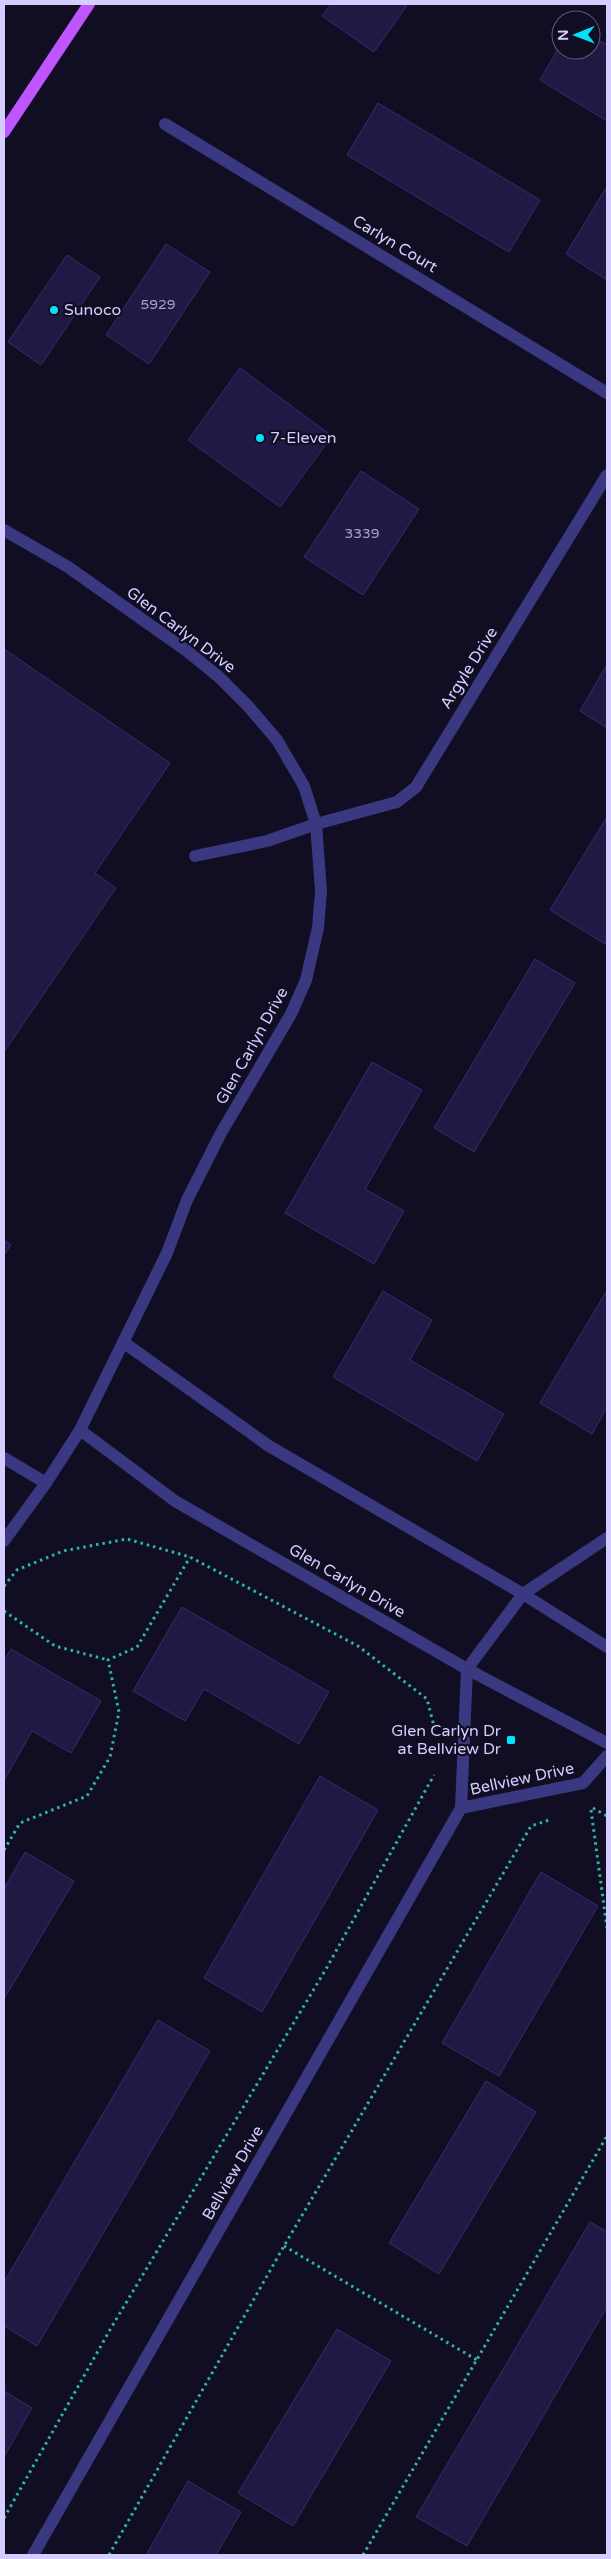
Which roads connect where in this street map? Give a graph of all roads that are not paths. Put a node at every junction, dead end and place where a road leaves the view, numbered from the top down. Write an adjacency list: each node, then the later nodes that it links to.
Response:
1 (89, 4): 3 (main road)
2 (165, 124): 4 (street, Carlyn Court)
3 (4, 132)
4 (607, 393)
5 (607, 475): 7 (street, Argyle Drive)
6 (4, 530): 7 (street, Glen Carlyn Drive)
7 (316, 824): 8 (street, Argyle Drive); 9 (street, Glen Carlyn Drive)
8 (195, 856)
9 (123, 1342): 10 (street, Glen Carlyn Drive); 15 (street)
10 (80, 1430): 12 (street, Glen Carlyn Drive); 17 (street, Glen Carlyn Drive)
11 (4, 1458): 12 (street)
12 (46, 1483): 14 (street, Glen Carlyn Drive)
13 (607, 1538): 15 (street)
14 (4, 1541)
15 (523, 1594): 16 (street); 17 (street)
16 (607, 1647)
17 (467, 1669): 18 (street, Glen Carlyn Drive); 20 (street, Bellview Drive)
18 (607, 1743)
19 (607, 1756): 20 (street, Bellview Drive)
20 (461, 1808): 21 (street, Bellview Drive)
21 (34, 2555)

